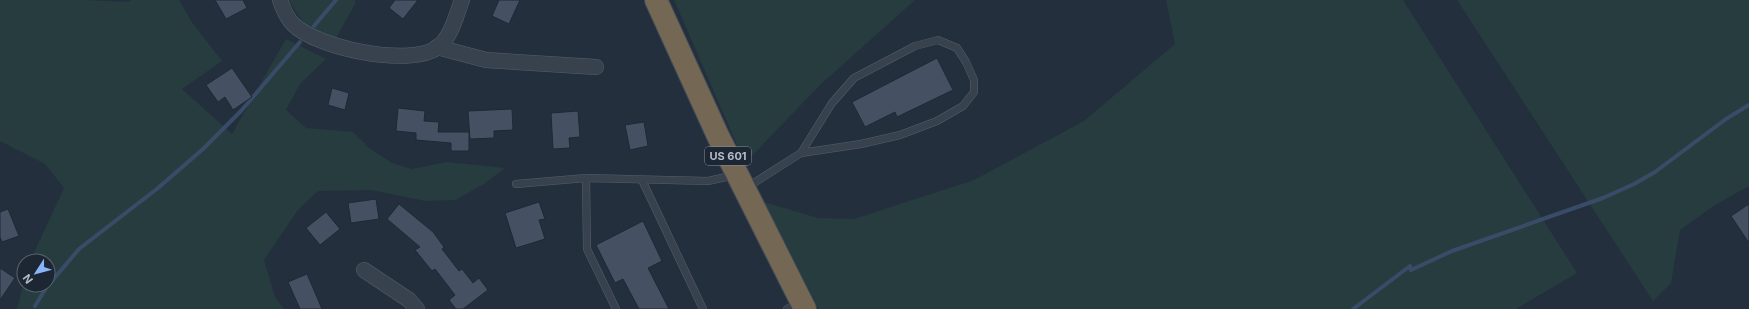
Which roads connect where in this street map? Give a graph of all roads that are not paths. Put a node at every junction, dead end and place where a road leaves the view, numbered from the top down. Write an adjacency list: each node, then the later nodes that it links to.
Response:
1 (280, 0): 4 (street)
2 (462, 0): 4 (street)
3 (656, 0): 9 (highway, US 601)
4 (437, 47): 5 (street)
5 (596, 68)
6 (801, 153): 6 (lane); 9 (lane)
7 (586, 178): 8 (lane); 10 (lane); 14 (lane)
8 (642, 180): 9 (lane); 15 (lane)
9 (741, 182): 12 (highway, US 601)
10 (516, 184)
11 (364, 270): 13 (street)
12 (798, 306)
13 (417, 309)
14 (616, 309)
15 (703, 309)

